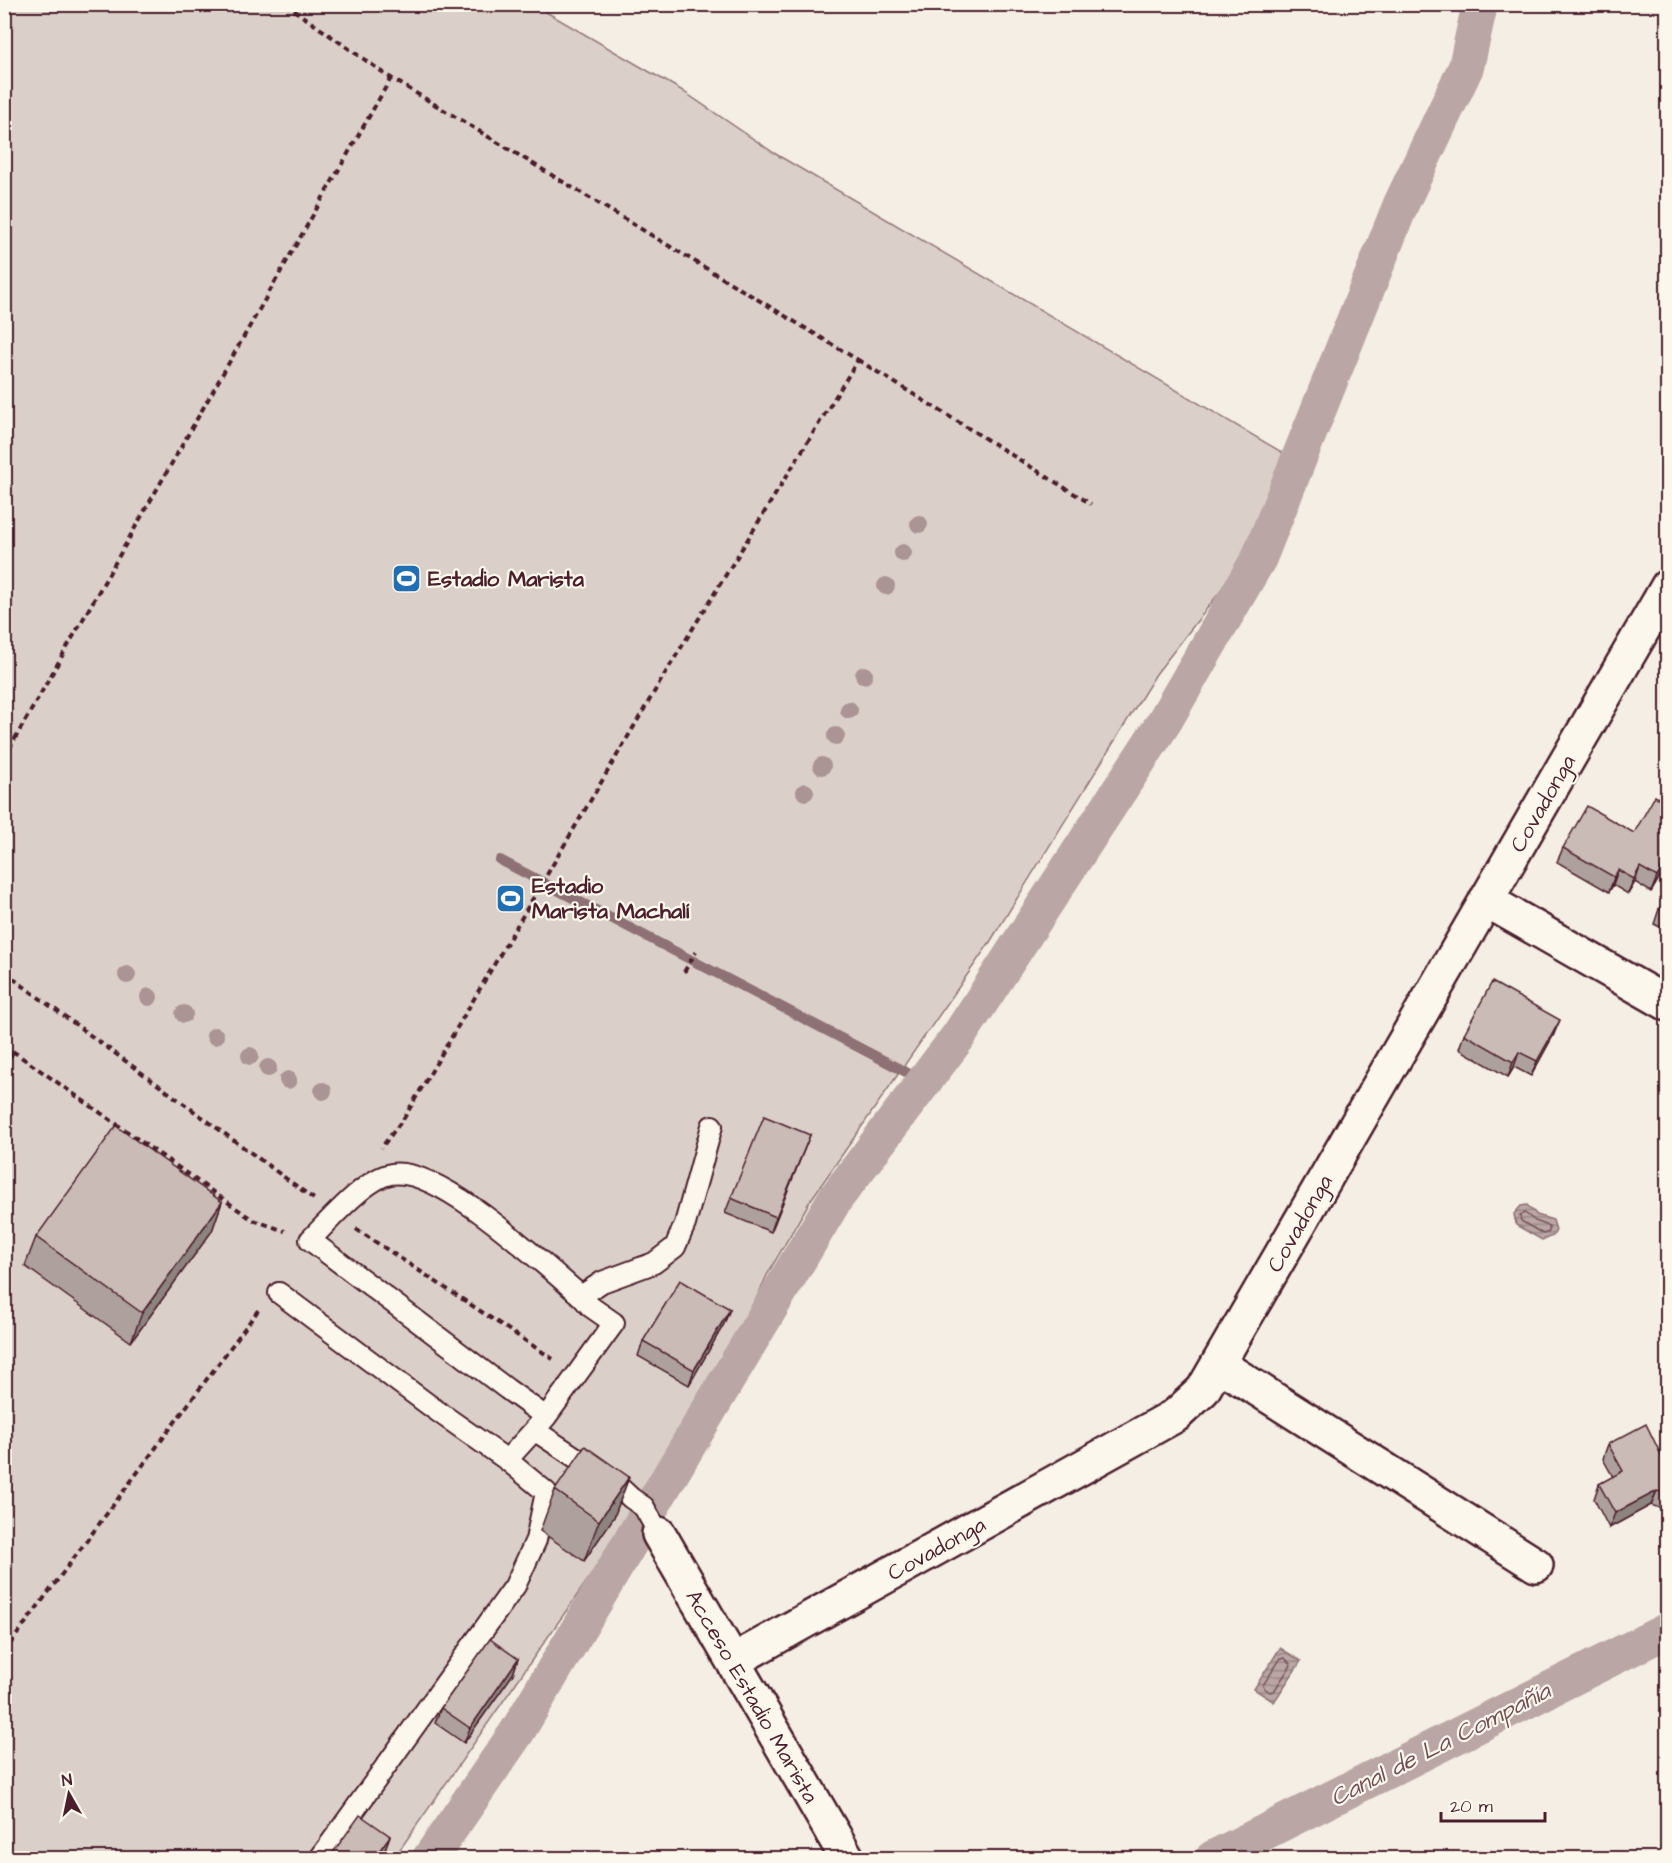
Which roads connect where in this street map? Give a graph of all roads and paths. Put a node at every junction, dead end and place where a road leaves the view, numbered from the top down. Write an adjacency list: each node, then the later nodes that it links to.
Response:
1 (285, 4): 2 (path)
2 (391, 78): 3 (path); 6 (path)
3 (858, 360): 4 (path); 16 (path)
4 (1091, 504)
5 (1668, 586): 7 (street, Covadonga)
6 (4, 758)
7 (1486, 900): 11 (street); 22 (street, Covadonga)
8 (696, 952): 10 (path)
9 (4, 972): 17 (path)
10 (684, 972)
11 (1668, 1004)
12 (4, 1045): 13 (path)
13 (13, 1052): 14 (path); 18 (path)
14 (4, 1066)
15 (712, 1126): 20 (lane)
16 (375, 1156)
17 (336, 1215): 18 (lane); 20 (lane); 23 (path)
18 (310, 1240): 24 (lane)
19 (279, 1293): 25 (lane)
20 (581, 1296): 23 (lane)
21 (260, 1307): 28 (path)
22 (1218, 1364): 27 (street); 29 (street, Covadonga)
23 (577, 1374): 24 (lane)
24 (540, 1423): 25 (lane); 26 (lane)
25 (507, 1460): 30 (lane)
26 (659, 1534): 29 (street, Acceso Estadio Marista)
27 (1536, 1565)
28 (4, 1652)
29 (733, 1661): 31 (street, Acceso Estadio Marista)
30 (320, 1858)
31 (847, 1858)

